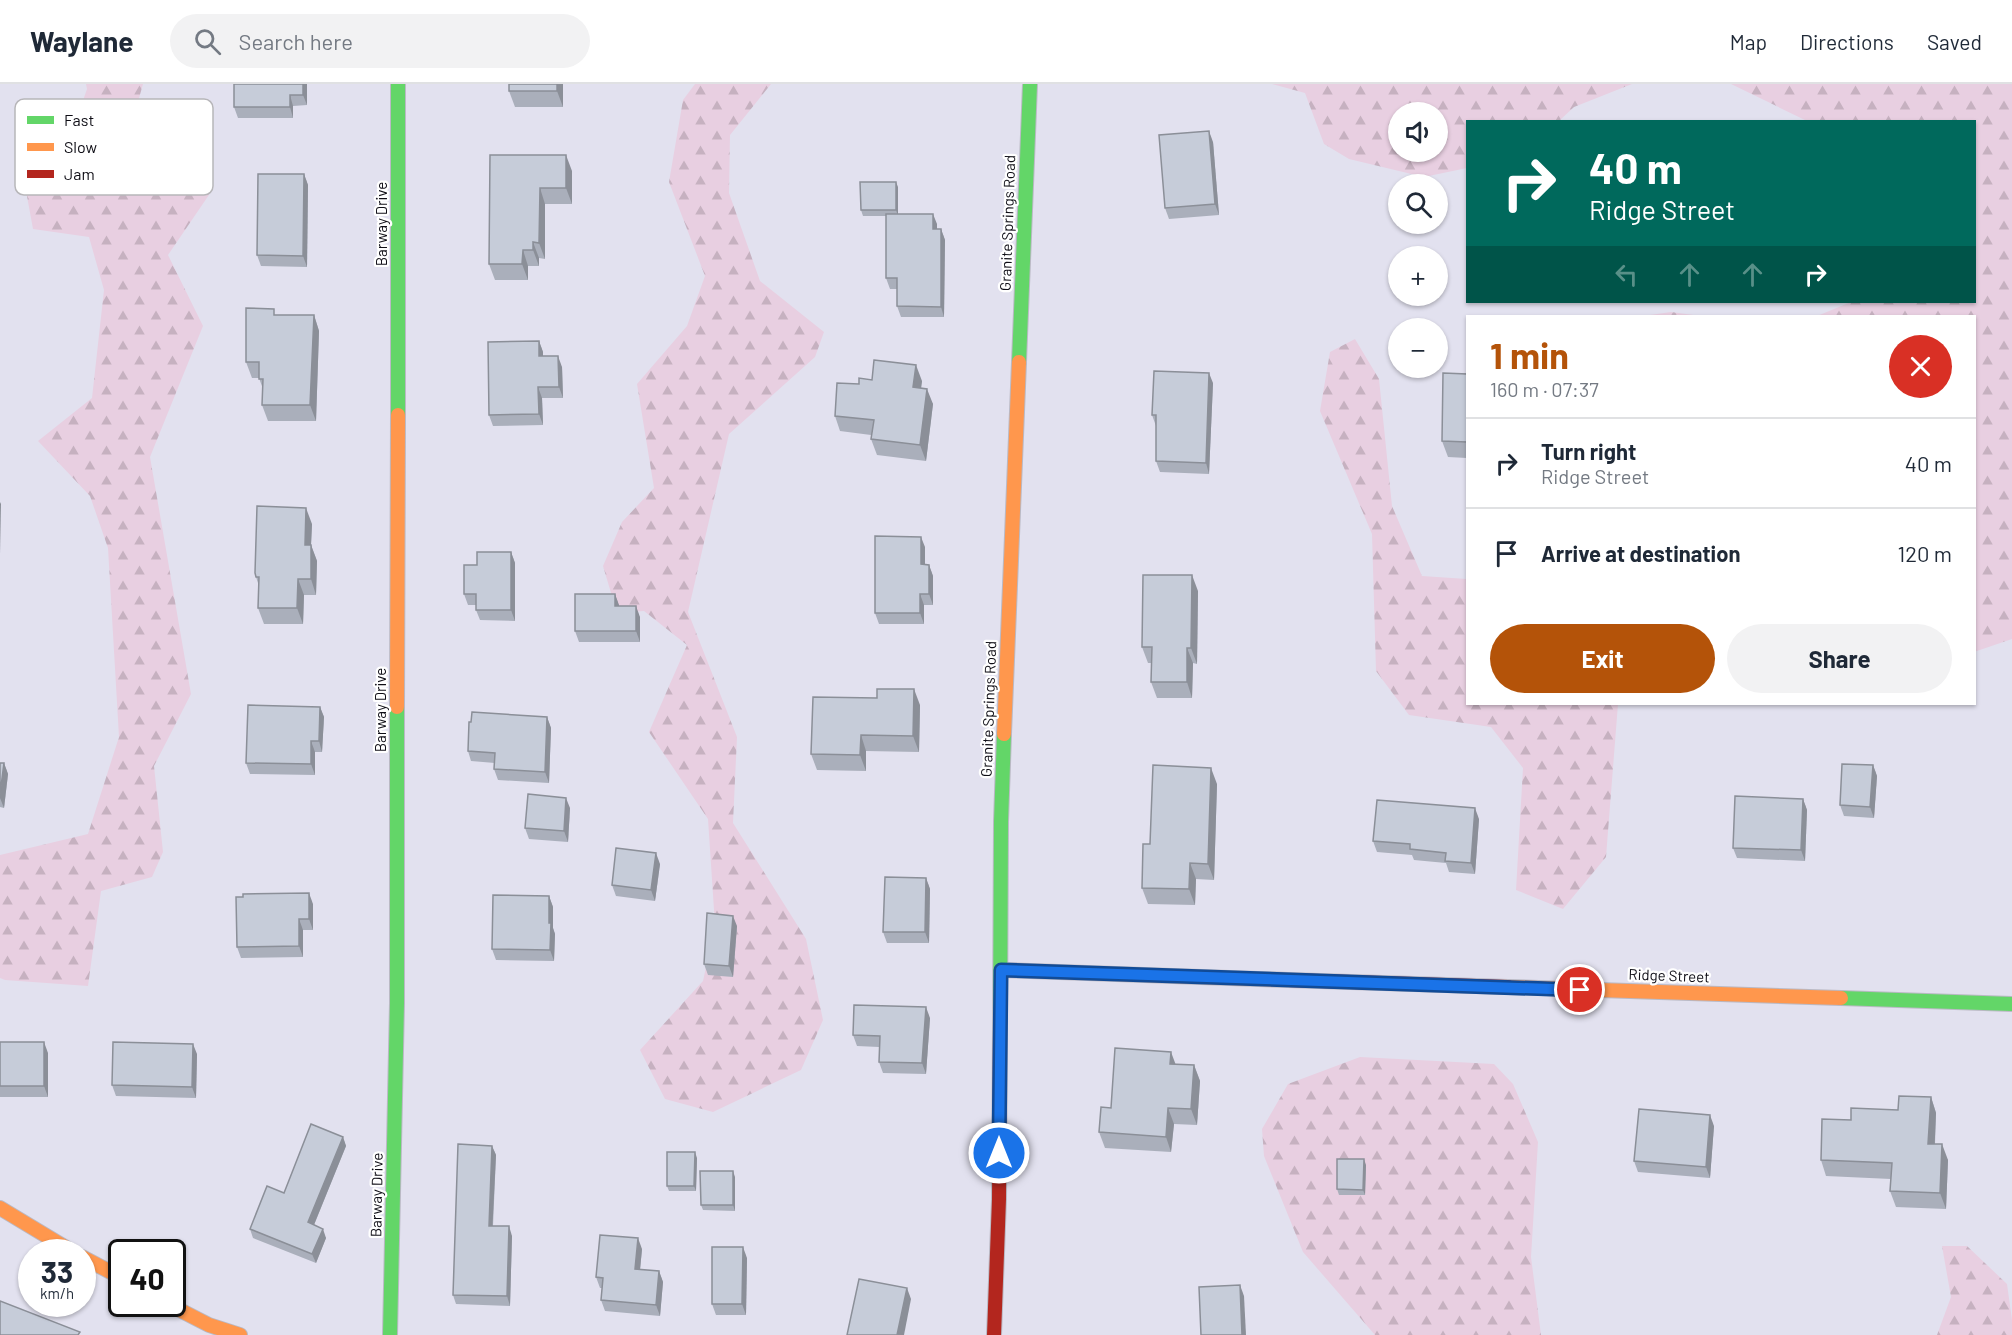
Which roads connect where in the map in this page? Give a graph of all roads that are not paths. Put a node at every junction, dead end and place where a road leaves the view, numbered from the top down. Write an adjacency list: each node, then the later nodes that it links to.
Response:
1 (398, 84): 9 (street, Barway Drive)
2 (1030, 84): 3 (street, Granite Springs Road)
3 (1001, 970): 4 (street, Ridge Street); 10 (street, Granite Springs Road)
4 (2012, 1004)
5 (0, 1208): 6 (street)
6 (52, 1239)
7 (186, 1313): 8 (street)
8 (240, 1335)
9 (390, 1335)
10 (994, 1335)

